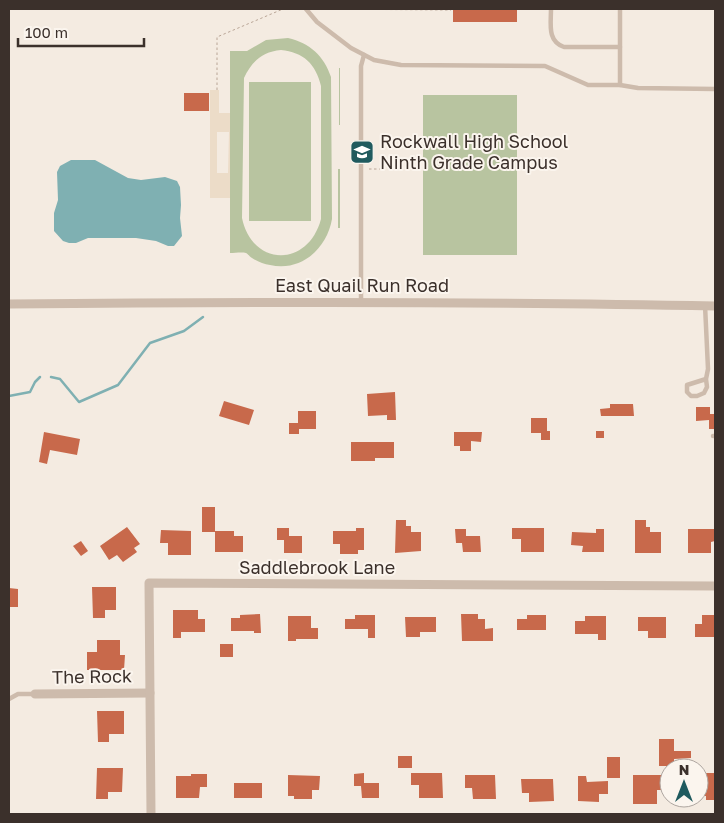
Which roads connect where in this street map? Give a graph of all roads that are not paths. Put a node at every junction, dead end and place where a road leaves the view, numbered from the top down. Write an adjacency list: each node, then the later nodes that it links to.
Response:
1 (307, 9): 5 (lane)
2 (551, 9): 4 (lane)
3 (620, 9): 4 (lane)
4 (620, 47): 6 (lane)
5 (364, 55): 6 (lane); 8 (lane)
6 (620, 85): 7 (lane)
7 (715, 89)
8 (361, 302): 9 (street, East Quail Run Road); 10 (street, East Quail Run Road)
9 (9, 304)
10 (705, 305): 11 (street, East Quail Run Road); 12 (lane)
11 (715, 306)
12 (706, 378): 12 (lane)
13 (715, 586): 14 (street, Saddlebrook Lane)
14 (150, 693): 15 (street, The Rock); 17 (street, Saddlebrook Lane)
15 (35, 694): 16 (lane)
16 (9, 699)
17 (150, 814)

